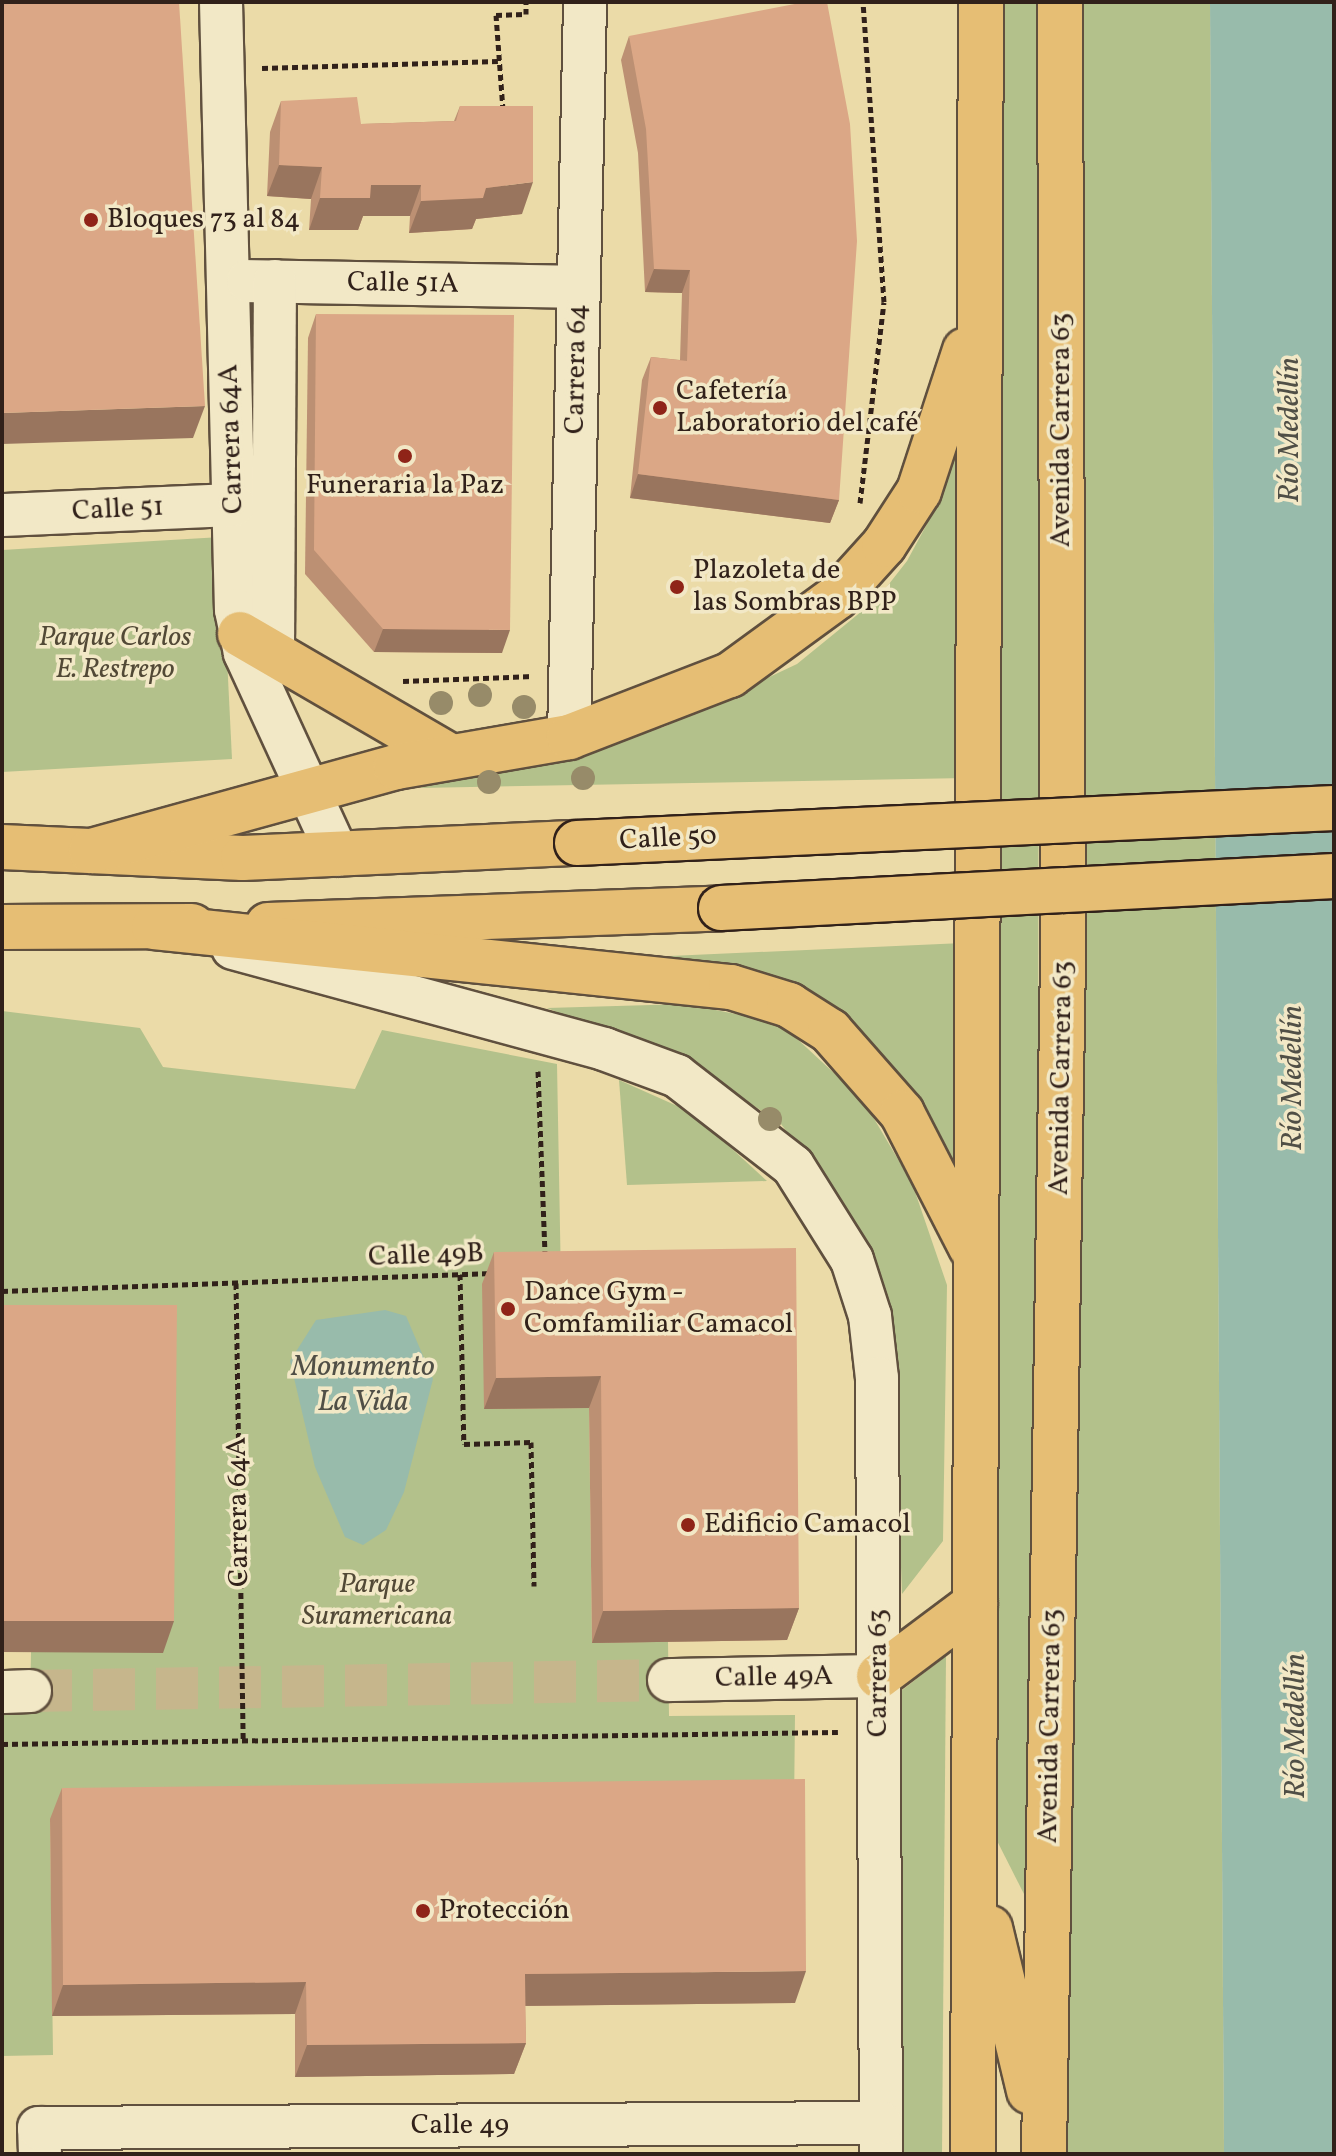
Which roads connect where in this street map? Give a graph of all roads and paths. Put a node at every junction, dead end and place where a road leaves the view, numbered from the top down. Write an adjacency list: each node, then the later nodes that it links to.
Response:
1 (221, 2): 10 (street, Carrera 64A)
2 (526, 2): 7 (path)
3 (585, 2): 12 (street, Carrera 64)
4 (863, 2): 16 (path)
5 (1060, 2): 48 (main road, Avenida Carrera 63)
6 (976, 11): 13 (main road)
7 (498, 61): 8 (path); 9 (path)
8 (249, 69)
9 (514, 112)
10 (227, 281): 11 (street, Calle 51A); 14 (street, Carrera 64A)
11 (275, 281): 12 (street, Calle 51A); 17 (street)
12 (579, 287): 18 (street, Carrera 64)
13 (980, 298): 20 (main road); 31 (main road)
14 (234, 505): 15 (street, Calle 51); 17 (street, Carrera 64A)
15 (2, 515)
16 (858, 515)
17 (256, 644): 21 (main road); 22 (street, Carrera 64A)
18 (570, 674): 19 (path); 20 (street, Carrera 64)
19 (397, 682)
20 (569, 737): 21 (main road)
21 (451, 757): 22 (main road)
22 (308, 790): 25 (main road); 26 (street, Carrera 64A)
23 (1334, 808): 26 (main road, Calle 50, bridge)
24 (2, 847): 25 (main road, Calle 50)
25 (91, 851): 26 (main road, Calle 50)
26 (338, 855)
27 (1334, 876): 29 (main road, bridge)
28 (2, 927): 29 (main road)
29 (154, 927): 31 (main road); 39 (street, Carrera 63)
30 (538, 1054): 32 (path)
31 (976, 1259): 38 (main road)
32 (546, 1271)
33 (503, 1273): 34 (path, Calle 49B)
34 (460, 1274): 35 (path, Calle 49B); 37 (path)
35 (236, 1283): 36 (path, Calle 49B); 42 (path, Carrera 64A)
36 (2, 1291)
37 (534, 1586)
38 (975, 1604): 39 (main road); 44 (main road)
39 (879, 1676): 40 (street, Calle 49A); 41 (street, Carrera 63)
40 (669, 1680)
41 (879, 1732): 42 (path); 45 (street, Carrera 63)
42 (243, 1741): 43 (path)
43 (2, 1744)
44 (973, 1856): 47 (main road); 48 (main road)
45 (881, 2138): 46 (street, Calle 49)
46 (39, 2141)
47 (973, 2154)
48 (1044, 2154)

